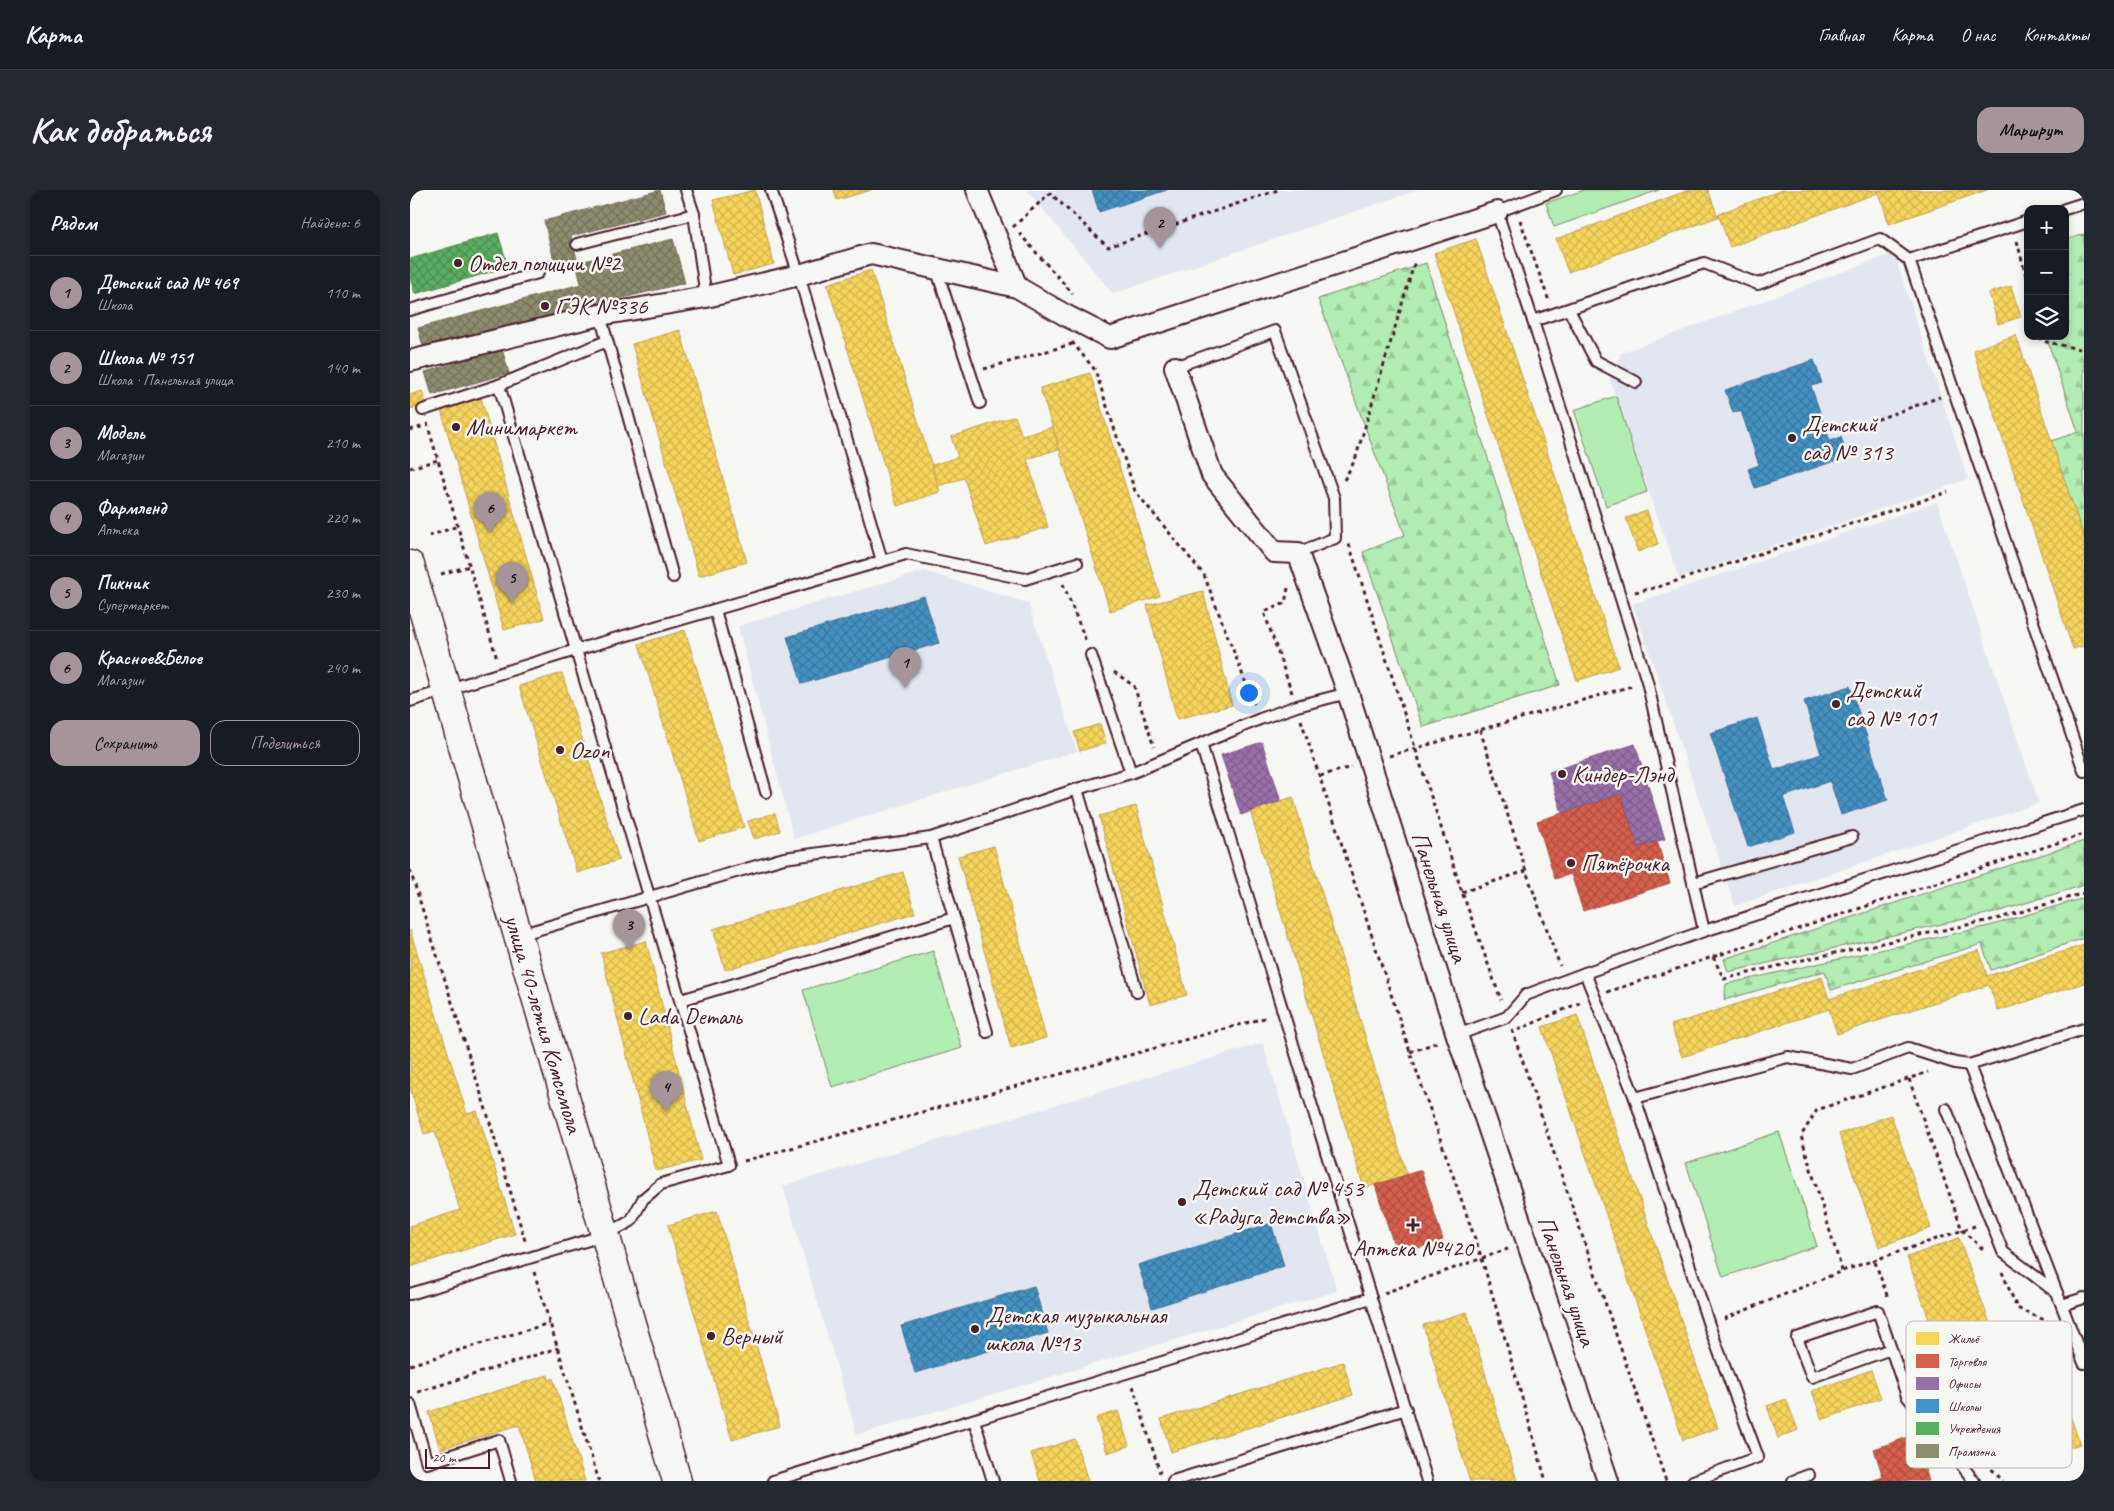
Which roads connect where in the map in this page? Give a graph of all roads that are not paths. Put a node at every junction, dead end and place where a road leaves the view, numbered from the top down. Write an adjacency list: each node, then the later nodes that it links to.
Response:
1 (686, 190): 8 (lane)
2 (770, 190): 14 (lane)
3 (977, 190): 15 (street)
4 (1556, 190): 7 (lane)
5 (2084, 202): 6 (lane)
6 (2069, 208)
7 (1506, 209): 15 (street); 20 (lane)
8 (694, 214): 10 (lane); 16 (lane)
9 (2024, 222): 11 (lane)
10 (577, 244)
11 (1909, 260): 18 (lane); 40 (lane)
12 (936, 267): 14 (street); 15 (street); 26 (lane)
13 (538, 273): 17 (lane)
14 (799, 275): 16 (street); 29 (lane)
15 (1017, 287)
16 (706, 297): 19 (street)
17 (410, 310)
18 (1569, 310): 20 (lane); 24 (lane)
19 (600, 315): 21 (lane); 22 (street)
20 (1534, 321): 47 (lane)
21 (607, 341): 25 (lane); 32 (lane)
22 (410, 362)
23 (1175, 367): 28 (street); 28 (lane)
24 (1636, 382)
25 (499, 385): 27 (lane); 34 (lane)
26 (980, 403)
27 (424, 410)
28 (1298, 553): 37 (street, Панельная улица)
29 (882, 561): 30 (lane); 33 (lane)
30 (1078, 563)
31 (410, 565): 36 (main road, улица 40-летия Комсомола)
32 (673, 577)
33 (715, 610): 34 (lane); 43 (lane)
34 (576, 650): 36 (lane); 48 (lane)
35 (1091, 655): 41 (lane)
36 (446, 689): 38 (lane); 51 (main road, улица 40-летия Комсомола)
37 (1348, 694): 39 (lane); 57 (street, Панельная улица)
38 (410, 701)
39 (1201, 744): 41 (lane); 64 (lane)
40 (2084, 771)
41 (1131, 773): 42 (lane)
42 (1078, 789): 46 (lane); 53 (lane)
43 (766, 792)
44 (2084, 810): 50 (lane)
45 (1852, 837): 47 (lane)
46 (931, 838): 48 (lane); 49 (lane)
47 (1694, 883): 50 (lane)
48 (651, 896): 51 (lane); 54 (lane)
49 (954, 918): 54 (lane); 56 (lane)
50 (1704, 931): 52 (lane)
51 (518, 935): 61 (main road, улица 40-летия Комсомола)
52 (1585, 973): 57 (lane); 59 (lane)
53 (1137, 992)
54 (681, 1000): 61 (lane)
55 (2084, 1030): 58 (lane)
56 (987, 1032)
57 (1457, 1035): 83 (street, Панельная улица)
58 (1969, 1065): 59 (lane); 62 (lane)
59 (1635, 1098): 84 (lane)
60 (1946, 1109): 62 (lane)
61 (605, 1235): 63 (lane); 78 (main road, улица 40-летия Комсомола)
62 (2058, 1293): 66 (lane)
63 (410, 1294)
64 (1371, 1298): 73 (lane); 74 (lane)
65 (2084, 1298): 66 (lane)
66 (2062, 1305): 67 (lane)
67 (2068, 1321)
68 (2072, 1331): 70 (lane)
69 (1891, 1349): 69 (lane); 71 (lane)
70 (2084, 1363)
71 (1906, 1393)
72 (410, 1404): 77 (lane)
73 (1406, 1409): 81 (lane); 82 (lane)
74 (974, 1420): 79 (lane); 80 (lane)
75 (1964, 1468): 86 (lane)
76 (1810, 1475): 85 (lane)
77 (511, 1481)
78 (677, 1481)
79 (773, 1481)
80 (993, 1481)
81 (1173, 1481)
82 (1427, 1481)
83 (1608, 1481)
84 (1694, 1481)
85 (1793, 1481)
86 (1974, 1481)

